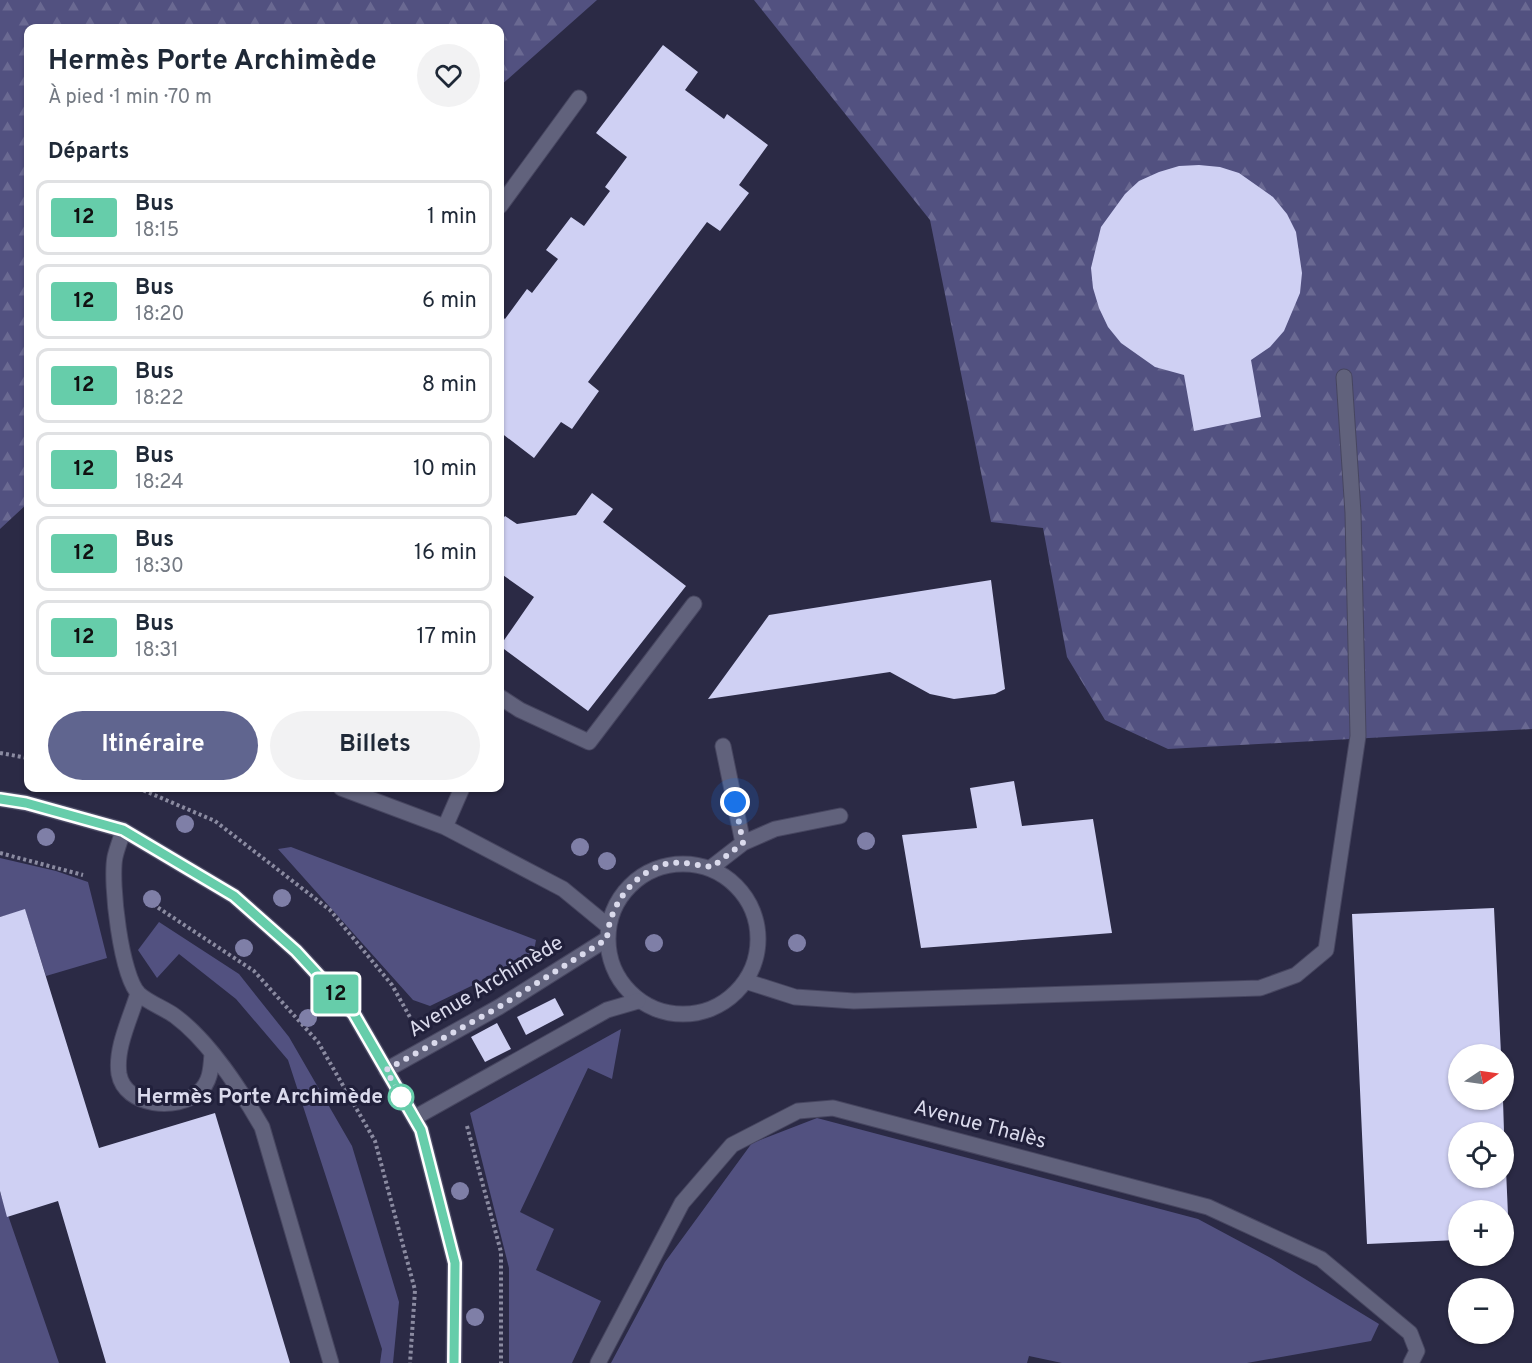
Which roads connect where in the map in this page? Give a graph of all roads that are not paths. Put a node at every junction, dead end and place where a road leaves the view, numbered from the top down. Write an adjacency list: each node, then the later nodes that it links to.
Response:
1 (579, 98): 2 (street)
2 (504, 201)
3 (1344, 377): 16 (street)
4 (694, 604): 5 (street)
5 (504, 700)
6 (723, 746): 13 (street)
7 (351, 792): 11 (street)
8 (460, 792): 11 (street)
9 (0, 799): 12 (street)
10 (840, 816): 13 (street)
11 (445, 828): 15 (street)
12 (123, 830): 17 (street); 20 (street)
13 (743, 843): 14 (street)
14 (712, 867): 15 (street); 16 (street)
15 (607, 933): 18 (street); 20 (street, Avenue Archimède)
16 (748, 982): 18 (street)
17 (138, 993): 19 (street); 19 (street)
18 (638, 1001): 21 (street)
19 (212, 1053): 22 (street)
20 (386, 1070): 21 (street)
21 (414, 1118): 23 (street)
22 (332, 1363)
23 (454, 1363)
24 (598, 1363): 25 (street, Avenue Thalès)
25 (1411, 1363)

